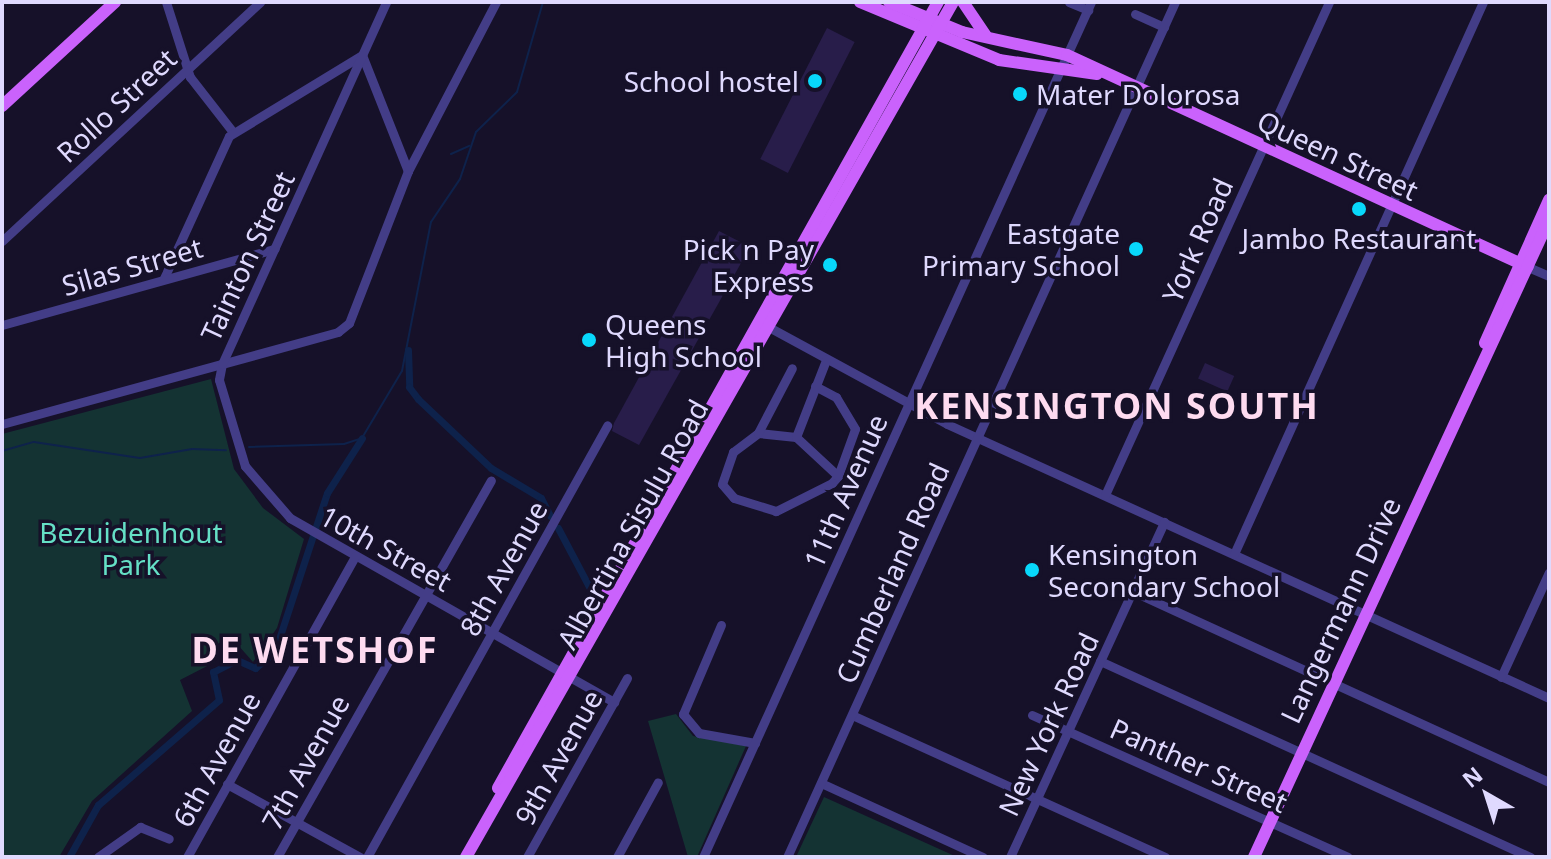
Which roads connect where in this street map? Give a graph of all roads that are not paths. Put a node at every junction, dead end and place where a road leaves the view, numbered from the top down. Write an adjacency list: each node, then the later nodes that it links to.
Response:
1 (115, 2): 27 (main road)
2 (166, 2): 24 (street)
3 (260, 2): 24 (street, Rollo Street)
4 (386, 2): 21 (street, Tainton Street)
5 (496, 2): 30 (street)
6 (860, 2): 18 (main road, Queen Street)
7 (919, 2): 15 (main road)
8 (938, 2): 18 (main road, Albertina Sisulu Road)
9 (953, 2): 18 (main road, Albertina Sisulu Road)
10 (963, 2): 20 (main road)
11 (1069, 2): 16 (street)
12 (1175, 2): 19 (street, Cumberland Road)
13 (1329, 2): 29 (street, York Road)
14 (1483, 2): 32 (street)
15 (893, 4): 18 (main road, Queen Street)
16 (1090, 6): 22 (street, 11th Avenue)
17 (1135, 14): 19 (street)
18 (930, 27): 20 (main road, Queen Street); 23 (main road, Queen Street); 39 (main road, Albertina Sisulu Road); 41 (main road, Albertina Sisulu Road)
19 (1164, 27): 26 (street, Cumberland Road)
20 (986, 36): 22 (main road, Queen Street)
21 (362, 55): 28 (street); 30 (street); 35 (street, Tainton Street)
22 (1067, 55): 23 (street, 11th Avenue); 25 (main road, Queen Street)
23 (1062, 68): 25 (main road, Queen Street); 46 (street, 11th Avenue)
24 (187, 70): 28 (street); 34 (street, Rollo Street)
25 (1108, 75): 26 (main road, Queen Street)
26 (1137, 88): 29 (main road, Queen Street); 51 (street, Cumberland Road)
27 (2, 106)
28 (233, 132): 38 (street)
29 (1263, 147): 32 (main road, Queen Street); 54 (street, York Road)
30 (408, 171): 43 (street)
31 (1549, 200): 36 (main road, Langermann Drive)
32 (1391, 205): 36 (main road, Queen Street); 56 (street)
33 (1549, 220): 36 (main road, Langermann Drive)
34 (2, 241)
35 (275, 249): 38 (street, Silas Street); 43 (street, Tainton Street)
36 (1524, 265): 37 (street, Queen Street); 61 (main road, Langermann Drive)
37 (1549, 276)
38 (164, 278): 40 (street, Silas Street)
39 (757, 320): 41 (street); 65 (main road, Albertina Sisulu Road)
40 (2, 325)
41 (769, 327): 42 (street); 65 (main road, Albertina Sisulu Road)
42 (826, 360): 45 (street); 46 (street)
43 (222, 364): 47 (street, Tainton Street); 57 (street, 10th Street)
44 (792, 368): 49 (street)
45 (815, 386): 50 (street); 52 (street)
46 (909, 404): 51 (street); 74 (street, 11th Avenue)
47 (2, 424)
48 (607, 425): 63 (street, 8th Avenue)
49 (758, 433): 50 (street); 52 (street)
50 (796, 437): 52 (street)
51 (977, 437): 54 (street); 71 (street, Cumberland Road)
52 (838, 476)
53 (491, 481): 60 (street, 7th Avenue)
54 (1105, 495): 55 (street)
55 (1164, 522): 56 (street); 59 (street, New York Road)
56 (1234, 554): 61 (street)
57 (355, 556): 60 (street, 10th Street); 79 (street, 6th Avenue)
58 (1549, 572): 66 (street)
59 (1134, 592): 64 (street, New York Road); 68 (street)
60 (425, 595): 63 (street, 10th Street); 82 (street, 7th Avenue)
61 (1365, 614): 66 (street); 68 (main road, Langermann Drive)
62 (721, 625): 74 (street)
63 (492, 633): 65 (street, 10th Street); 88 (street, 8th Avenue)
64 (1100, 661): 73 (street, New York Road); 75 (street)
65 (568, 675): 70 (street, 10th Street); 89 (main road, Albertina Sisulu Road); 90 (main road, Albertina Sisulu Road)
66 (1501, 677): 69 (street)
67 (627, 678): 70 (street, 9th Avenue)
68 (1333, 685): 75 (main road, Langermann Drive); 77 (street)
69 (1549, 698)
70 (614, 702): 91 (street, 9th Avenue)
71 (852, 715): 78 (street, Cumberland Road); 80 (street)
72 (1032, 715): 73 (street, Panther Street)
73 (1068, 730): 80 (street, New York Road); 81 (street, Panther Street)
74 (755, 743): 93 (street, 11th Avenue)
75 (1302, 752): 81 (main road, Langermann Drive); 100 (street)
76 (658, 782): 92 (street)
77 (1549, 782)
78 (821, 783): 94 (street, Cumberland Road); 95 (street)
79 (227, 784): 82 (street); 85 (street, 6th Avenue)
80 (1038, 799): 96 (street, New York Road); 97 (street)
81 (1270, 821): 98 (main road, Langermann Drive); 99 (street, Panther Street)
82 (297, 822): 86 (street, 7th Avenue); 87 (street)
83 (169, 839): 84 (street)
84 (98, 857)
85 (187, 857)
86 (277, 857)
87 (360, 857)
88 (367, 857)
89 (458, 857)
90 (466, 857)
91 (527, 857)
92 (617, 857)
93 (703, 857)
94 (787, 857)
95 (983, 857)
96 (1010, 857)
97 (1165, 857)
98 (1254, 857)
99 (1348, 857)
100 (1531, 857)

